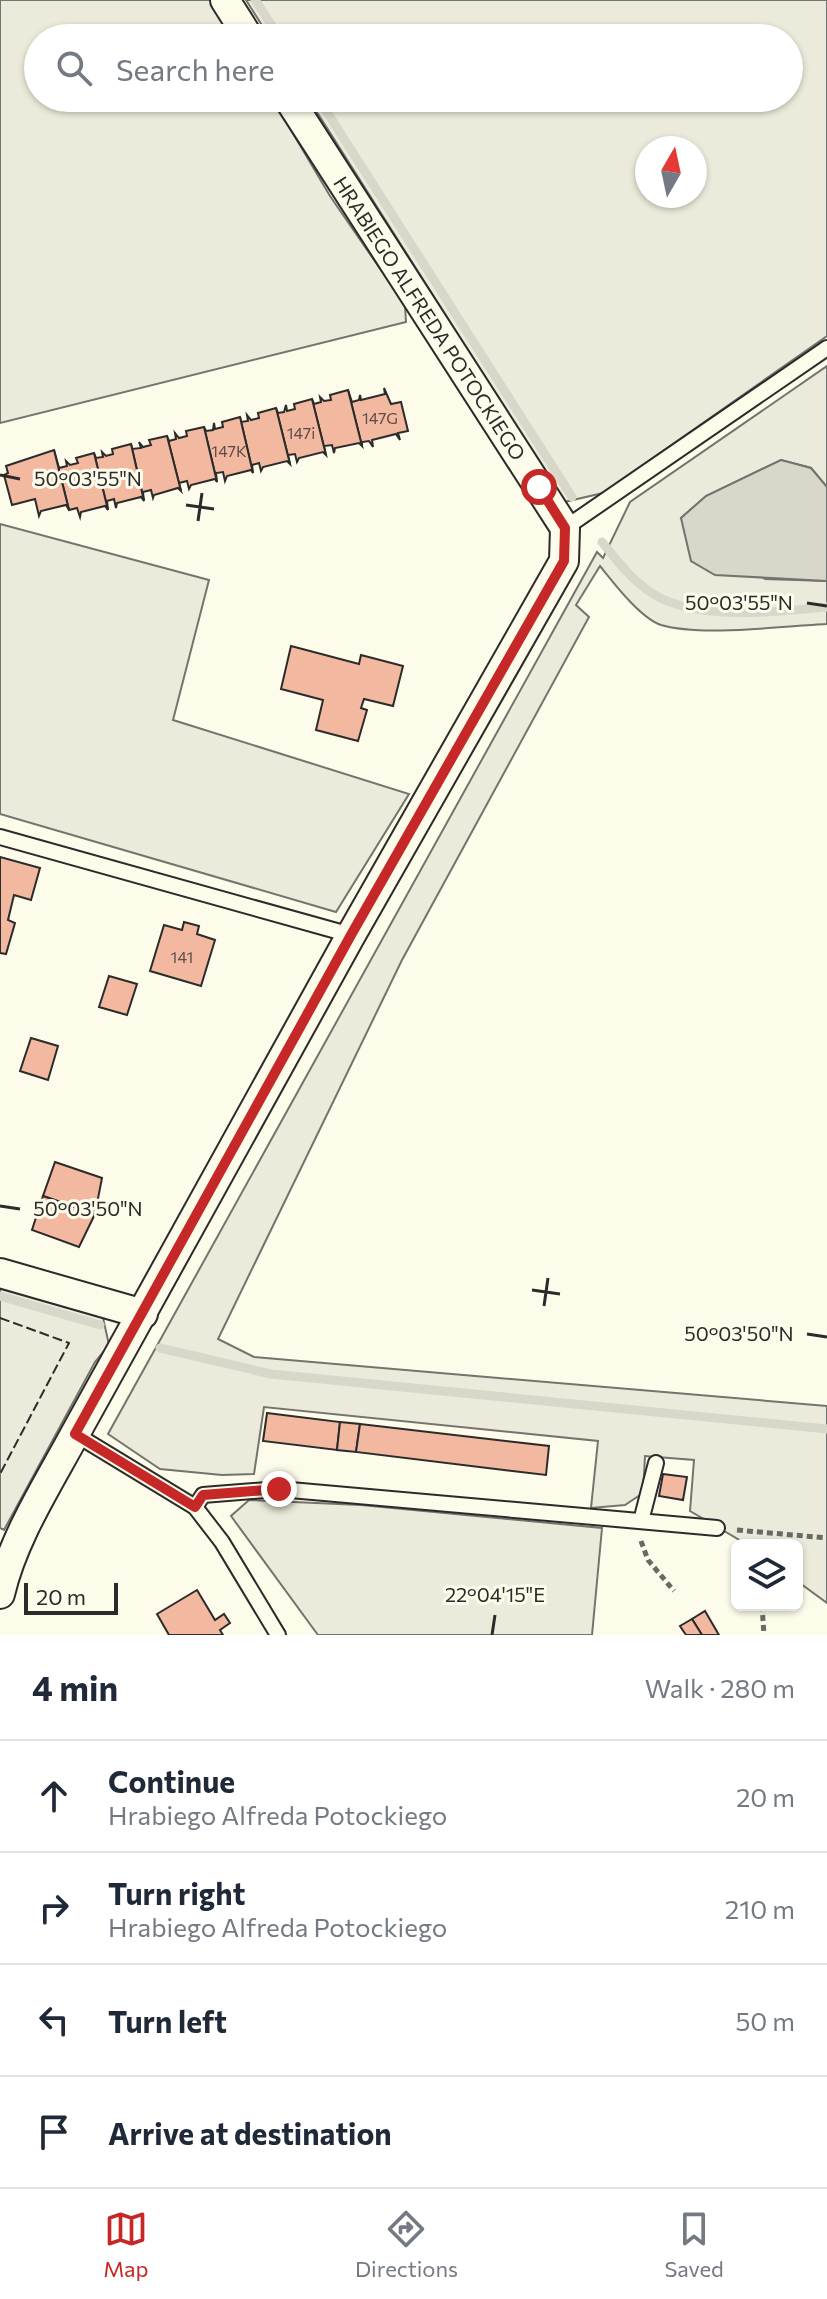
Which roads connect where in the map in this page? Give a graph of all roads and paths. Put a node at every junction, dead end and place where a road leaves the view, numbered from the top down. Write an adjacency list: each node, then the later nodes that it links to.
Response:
1 (225, 0): 2 (street)
2 (240, 24)
3 (297, 112): 5 (street, HRABIEGO ALFREDA POTOCKIEGO)
4 (827, 348): 5 (lane)
5 (565, 528): 7 (street)
6 (0, 837): 7 (lane)
7 (351, 935): 9 (street)
8 (0, 1273): 9 (street)
9 (143, 1314): 10 (street)
10 (75, 1434): 12 (lane); 16 (street)
11 (656, 1463): 13 (lane)
12 (195, 1507): 13 (lane); 19 (lane)
13 (641, 1521): 14 (lane); 17 (path)
14 (717, 1528): 15 (path)
15 (827, 1538)
16 (1, 1582)
17 (674, 1591)
18 (762, 1611): 20 (path)
19 (278, 1635)
20 (764, 1635)

